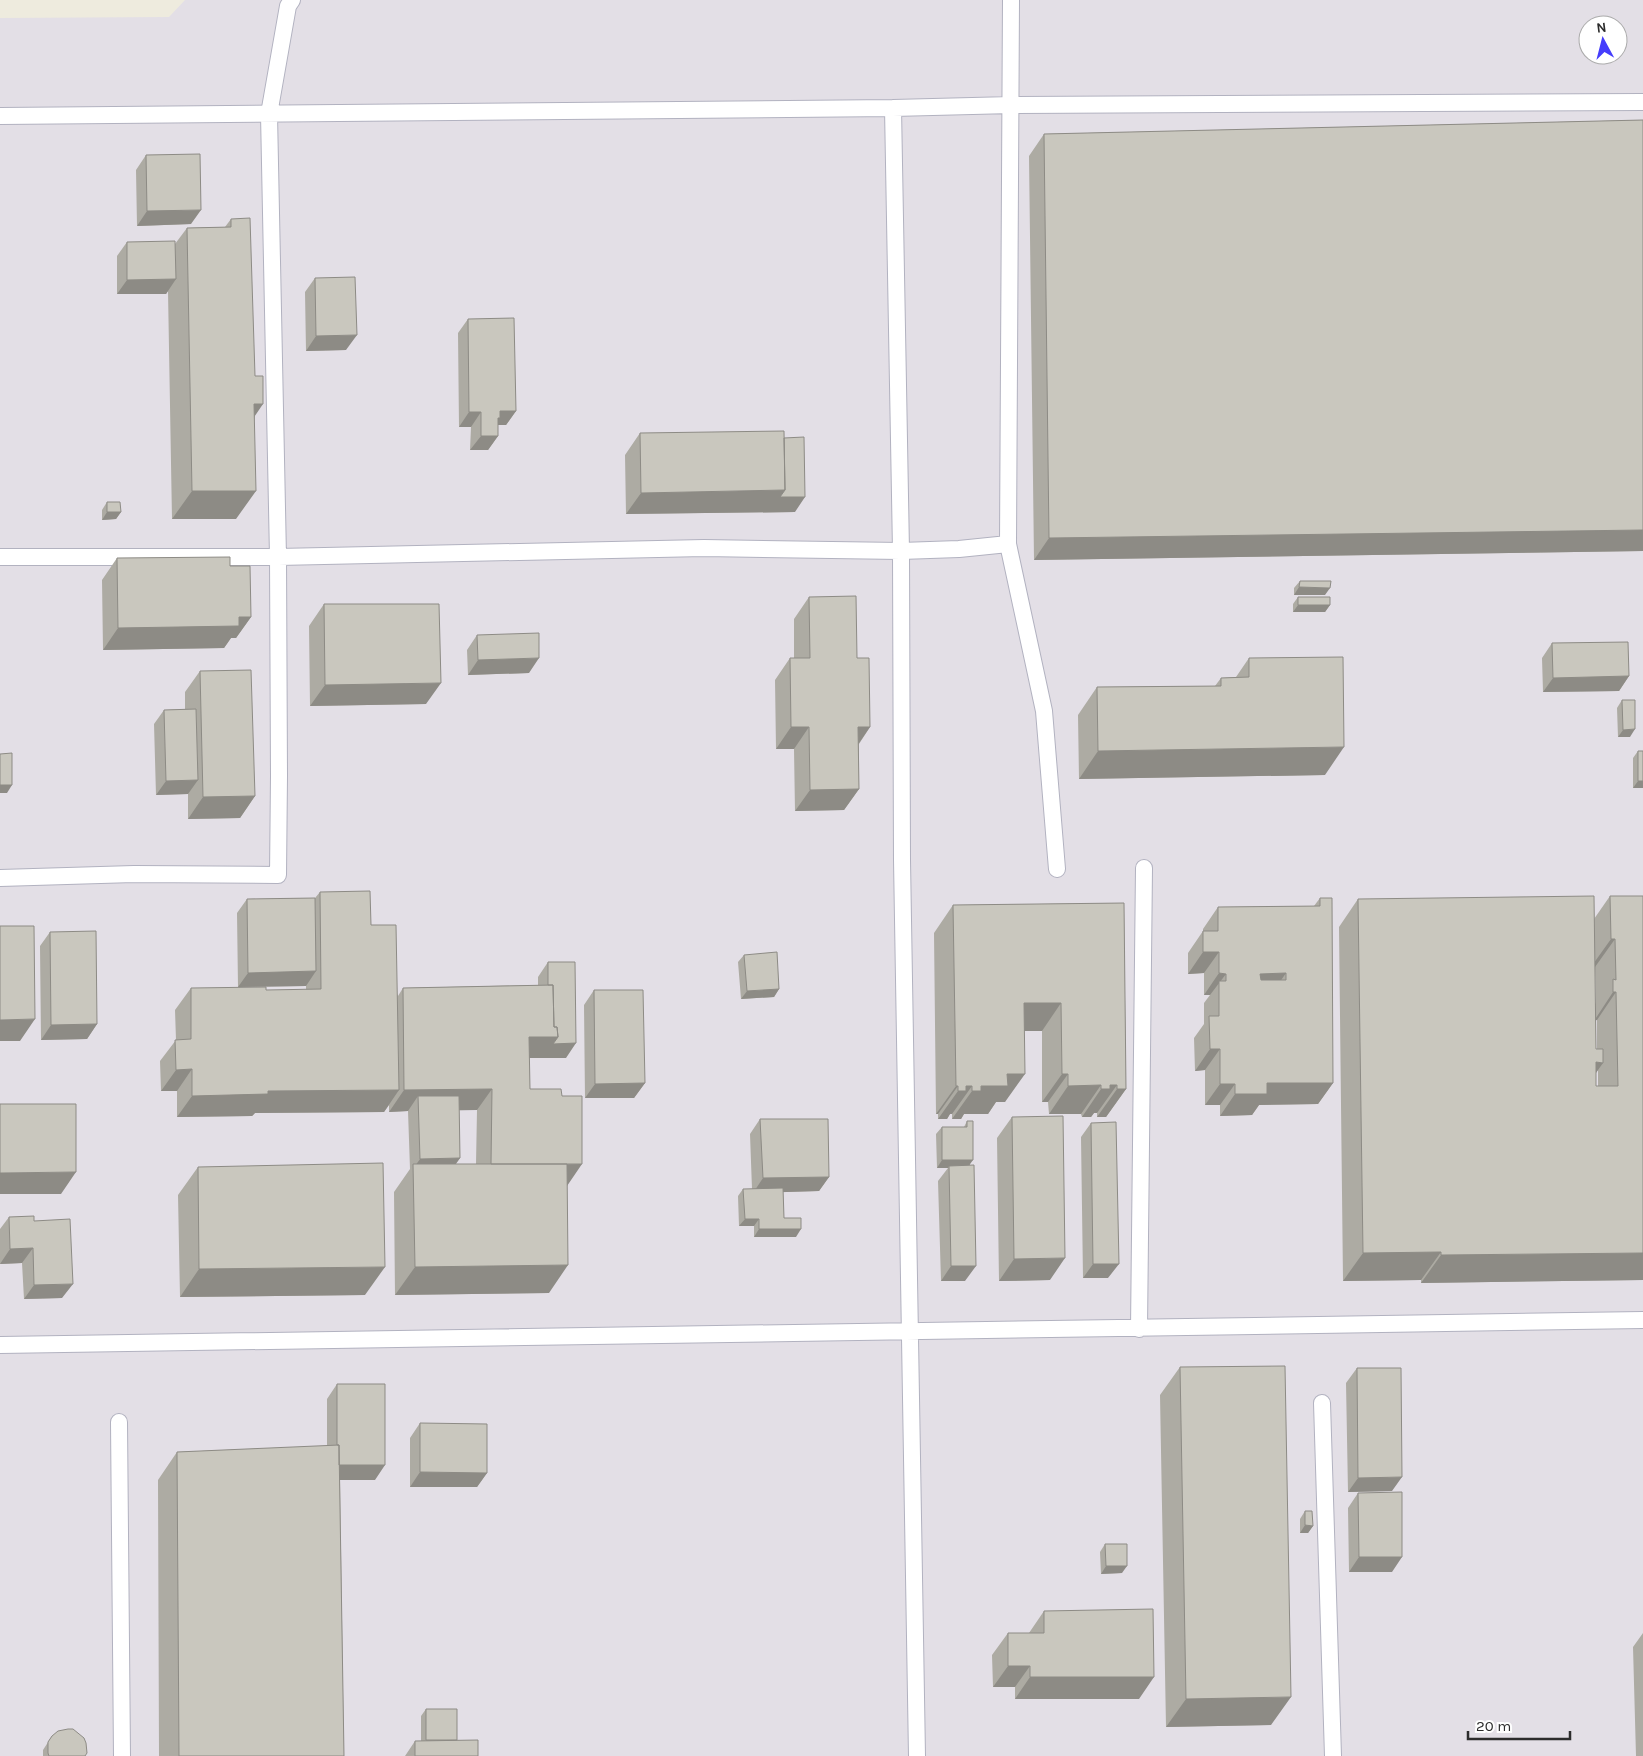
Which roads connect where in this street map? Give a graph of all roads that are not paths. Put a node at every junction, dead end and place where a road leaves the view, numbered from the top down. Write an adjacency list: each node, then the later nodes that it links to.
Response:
1 (292, 0): 6 (lane)
2 (1011, 0): 4 (lane)
3 (1643, 102): 4 (lane)
4 (1012, 105): 5 (lane); 8 (lane)
5 (893, 108): 6 (lane); 9 (lane)
6 (268, 114): 7 (lane); 11 (lane)
7 (0, 116)
8 (1008, 544): 9 (lane); 12 (lane)
9 (901, 551): 11 (lane); 17 (lane)
10 (0, 557): 11 (lane)
11 (278, 557): 14 (lane)
12 (1056, 868)
13 (1144, 868): 16 (lane)
14 (0, 878)
15 (1643, 1320): 16 (lane)
16 (1139, 1329): 17 (lane)
17 (911, 1332): 18 (lane); 22 (lane)
18 (0, 1345)
19 (1322, 1403): 23 (lane)
20 (119, 1422): 21 (lane)
21 (122, 1756)
22 (917, 1756)
23 (1333, 1756)

